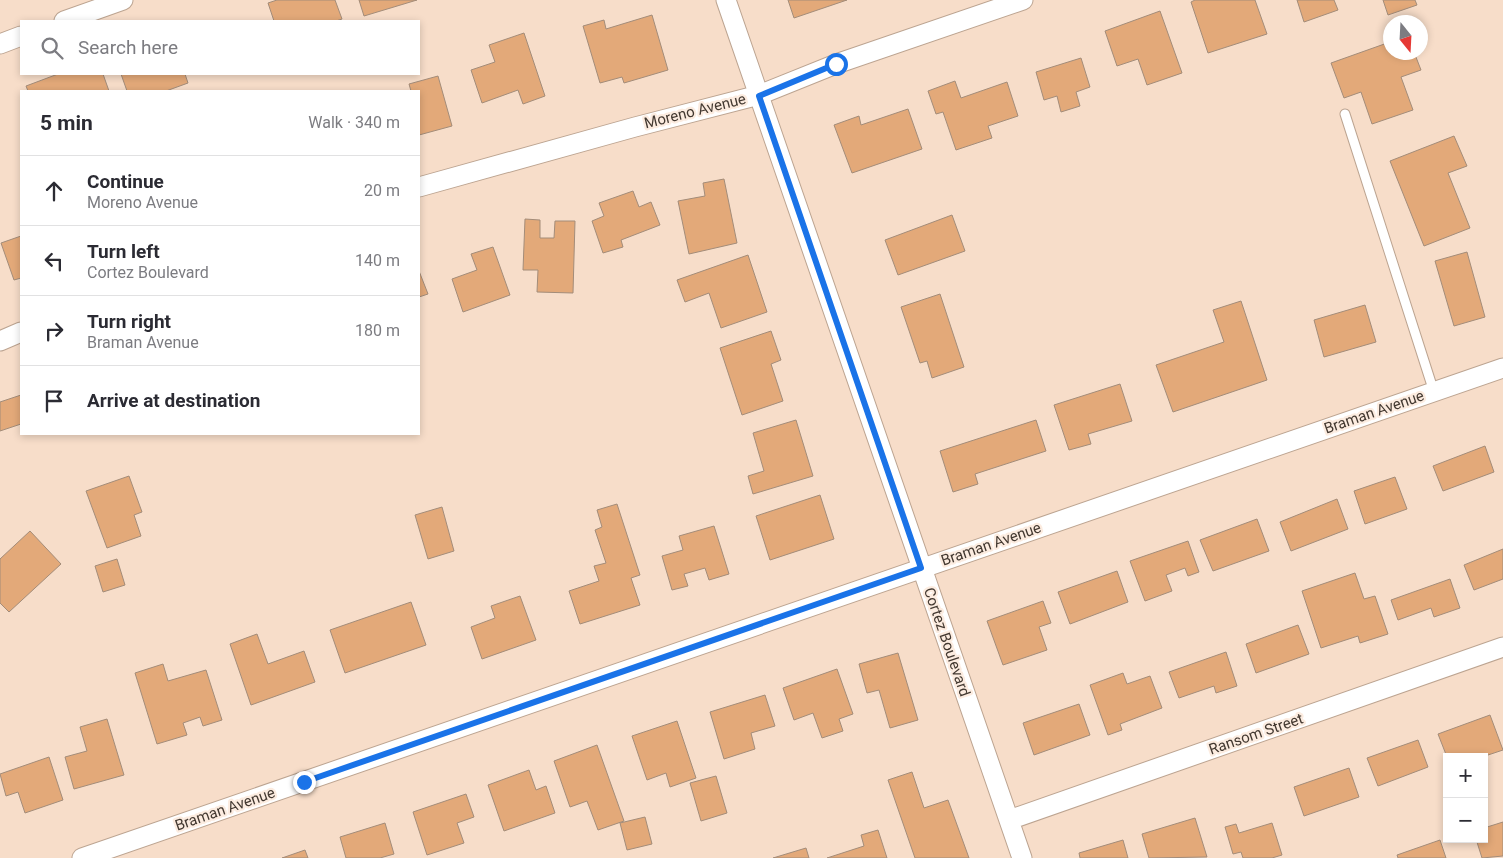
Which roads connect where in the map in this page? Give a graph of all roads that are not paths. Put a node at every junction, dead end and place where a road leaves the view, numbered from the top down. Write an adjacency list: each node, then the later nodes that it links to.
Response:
1 (123, 0): 4 (street)
2 (726, 0): 7 (street, Cortez Boulevard)
3 (1023, 0): 7 (street, Moreno Avenue)
4 (67, 20)
5 (20, 36): 6 (street)
6 (0, 44)
7 (759, 96): 9 (street, Moreno Avenue); 14 (street, Cortez Boulevard)
8 (1345, 114): 13 (lane)
9 (420, 187)
10 (20, 332): 11 (street)
11 (0, 341)
12 (1503, 368): 13 (street, Braman Avenue)
13 (1434, 392): 14 (street, Braman Avenue)
14 (921, 568): 16 (street, Cortez Boulevard); 17 (street, Braman Avenue)
15 (1503, 647): 16 (street, Ransom Street)
16 (1009, 820): 18 (street, Cortez Boulevard)
17 (82, 858)
18 (1022, 858)

